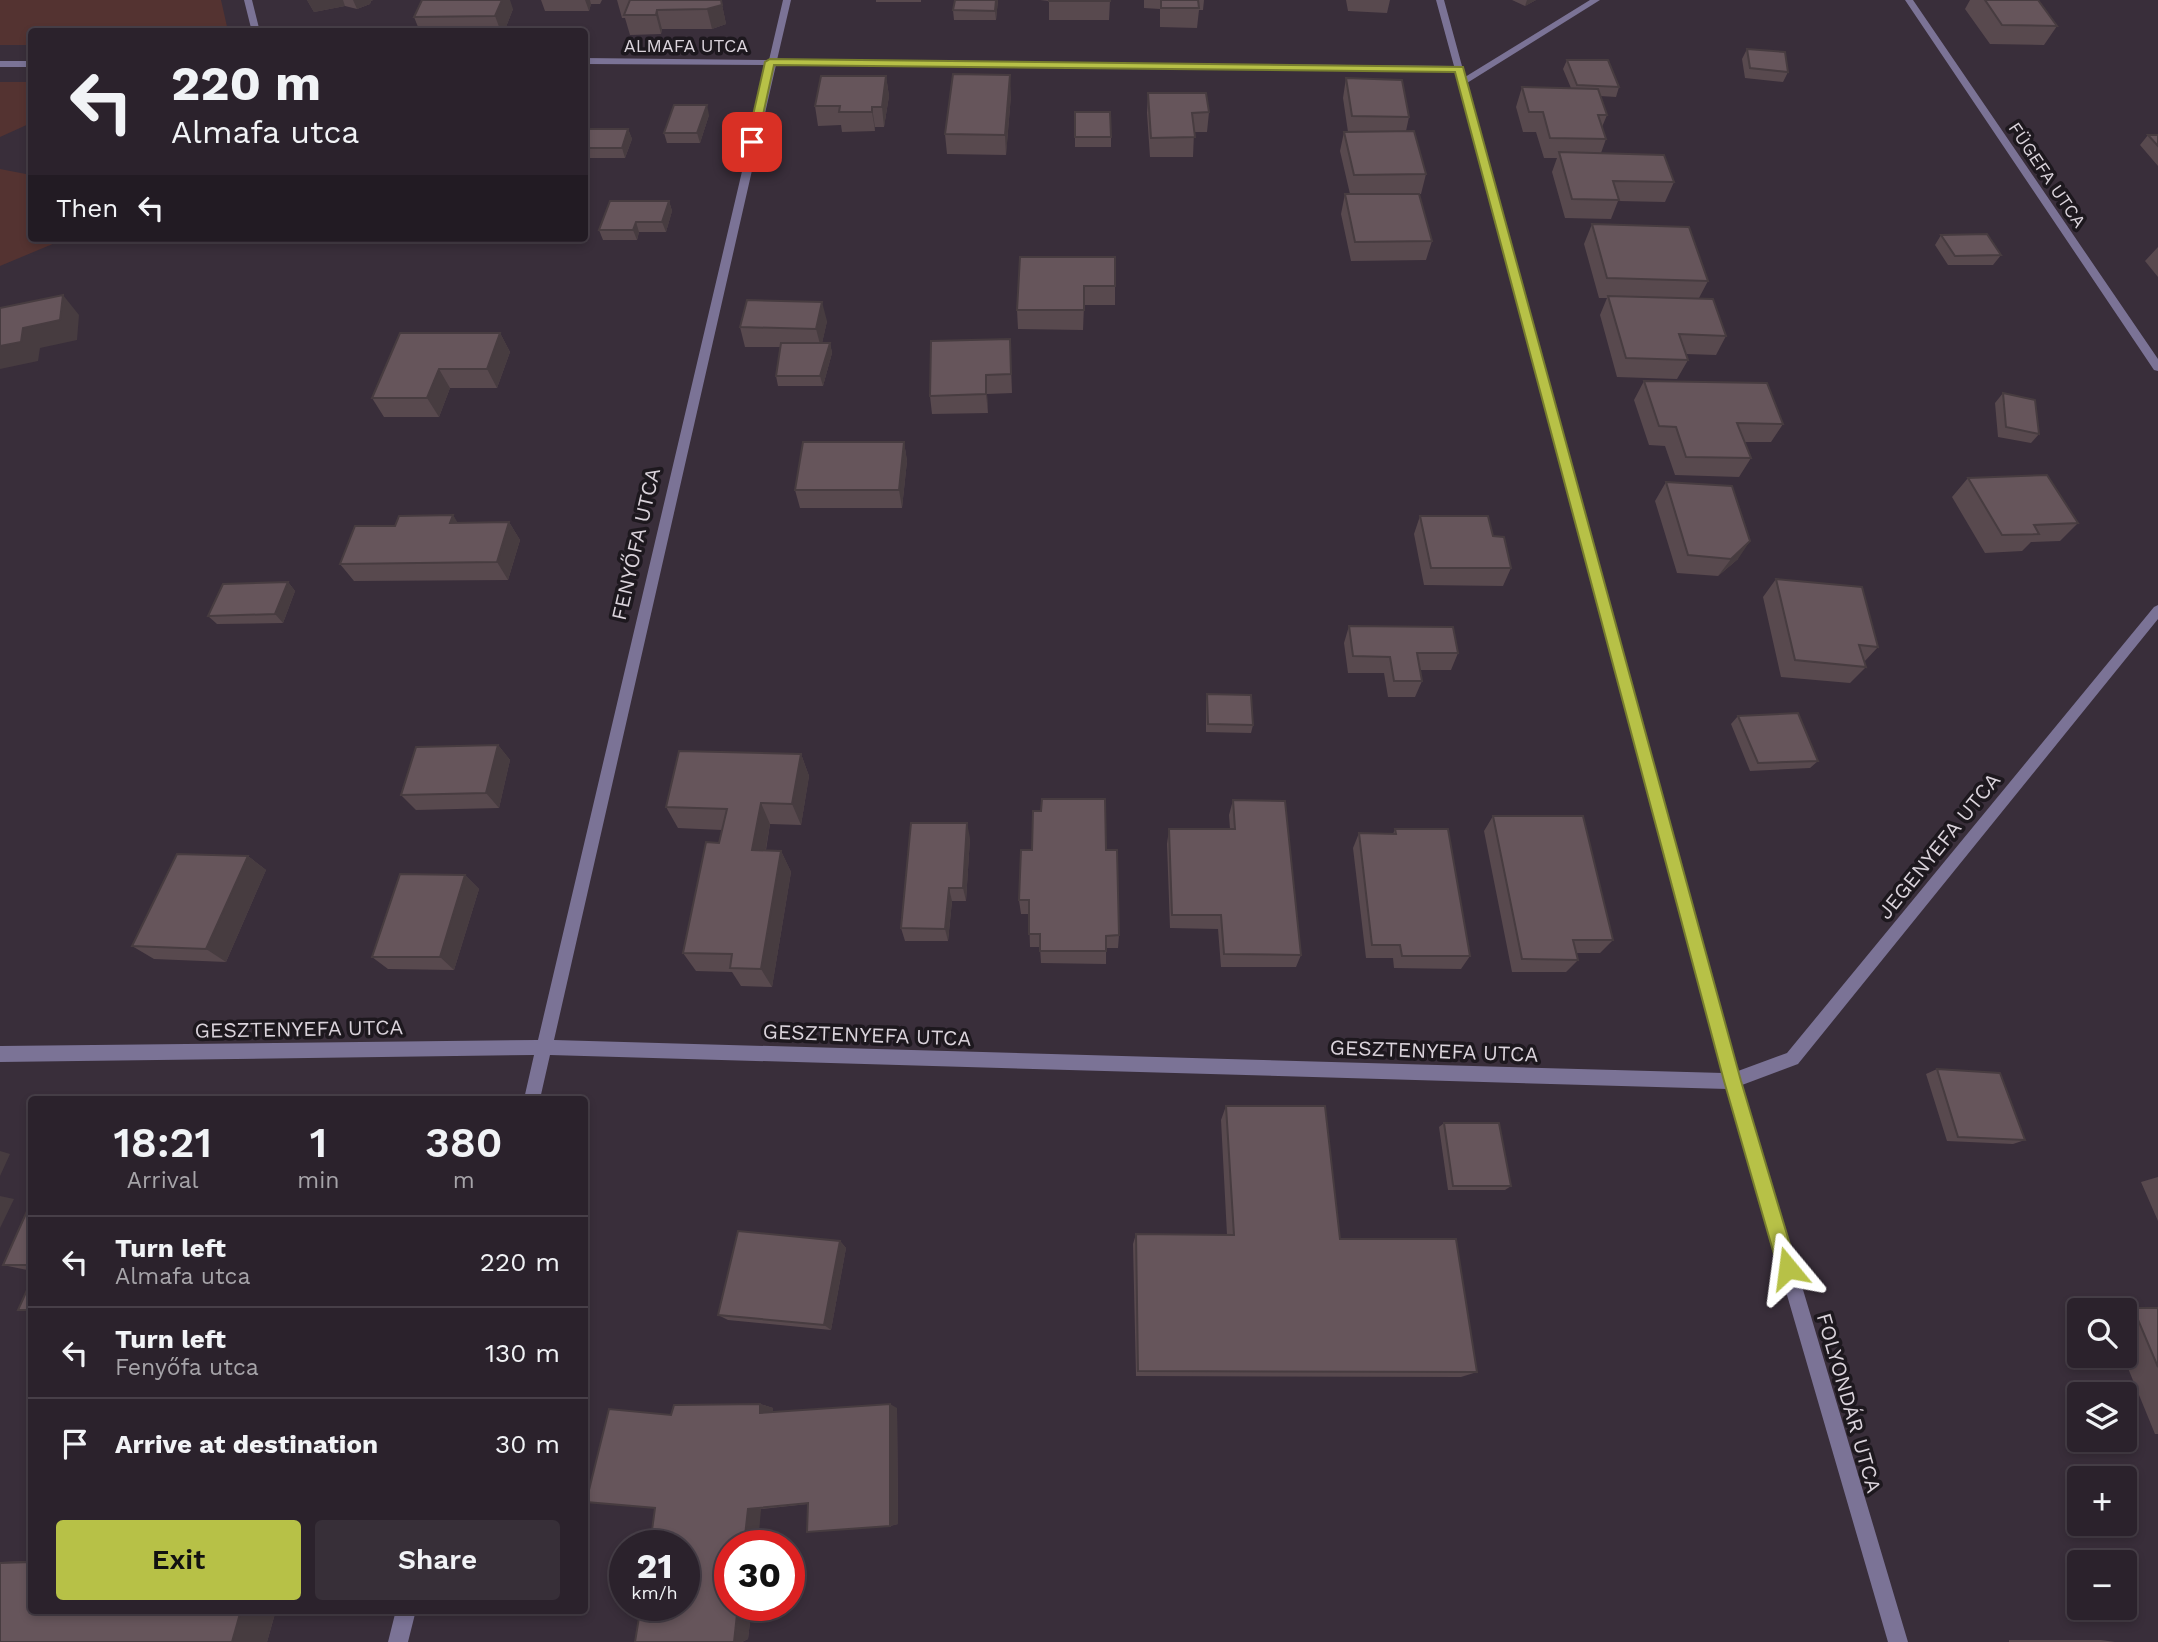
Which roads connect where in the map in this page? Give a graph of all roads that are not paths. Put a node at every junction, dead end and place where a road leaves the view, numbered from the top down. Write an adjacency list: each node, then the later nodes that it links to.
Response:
1 (248, 0): 6 (street)
2 (787, 0): 8 (street, FENYŐFA UTCA)
3 (1440, 0): 11 (street, FOLYONDÁR UTCA)
4 (1596, 0): 11 (street)
5 (1909, 0): 12 (street, FÜGEFA UTCA)
6 (255, 28)
7 (588, 61): 8 (street, ALMAFA UTCA)
8 (770, 62): 11 (street, ALMAFA UTCA); 14 (street, FENYŐFA UTCA)
9 (0, 64): 10 (street)
10 (28, 64)
11 (1461, 75): 16 (street, FOLYONDÁR UTCA)
12 (2158, 367)
13 (2158, 610): 16 (street, JEGENYEFA UTCA)
14 (545, 1047): 15 (street, GESZTENYEFA UTCA); 16 (street, GESZTENYEFA UTCA); 17 (street, FENYŐFA UTCA)
15 (0, 1054)
16 (1732, 1081): 20 (street, FOLYONDÁR UTCA)
17 (533, 1096)
18 (405, 1614): 19 (street)
19 (398, 1642)
20 (1898, 1642)

